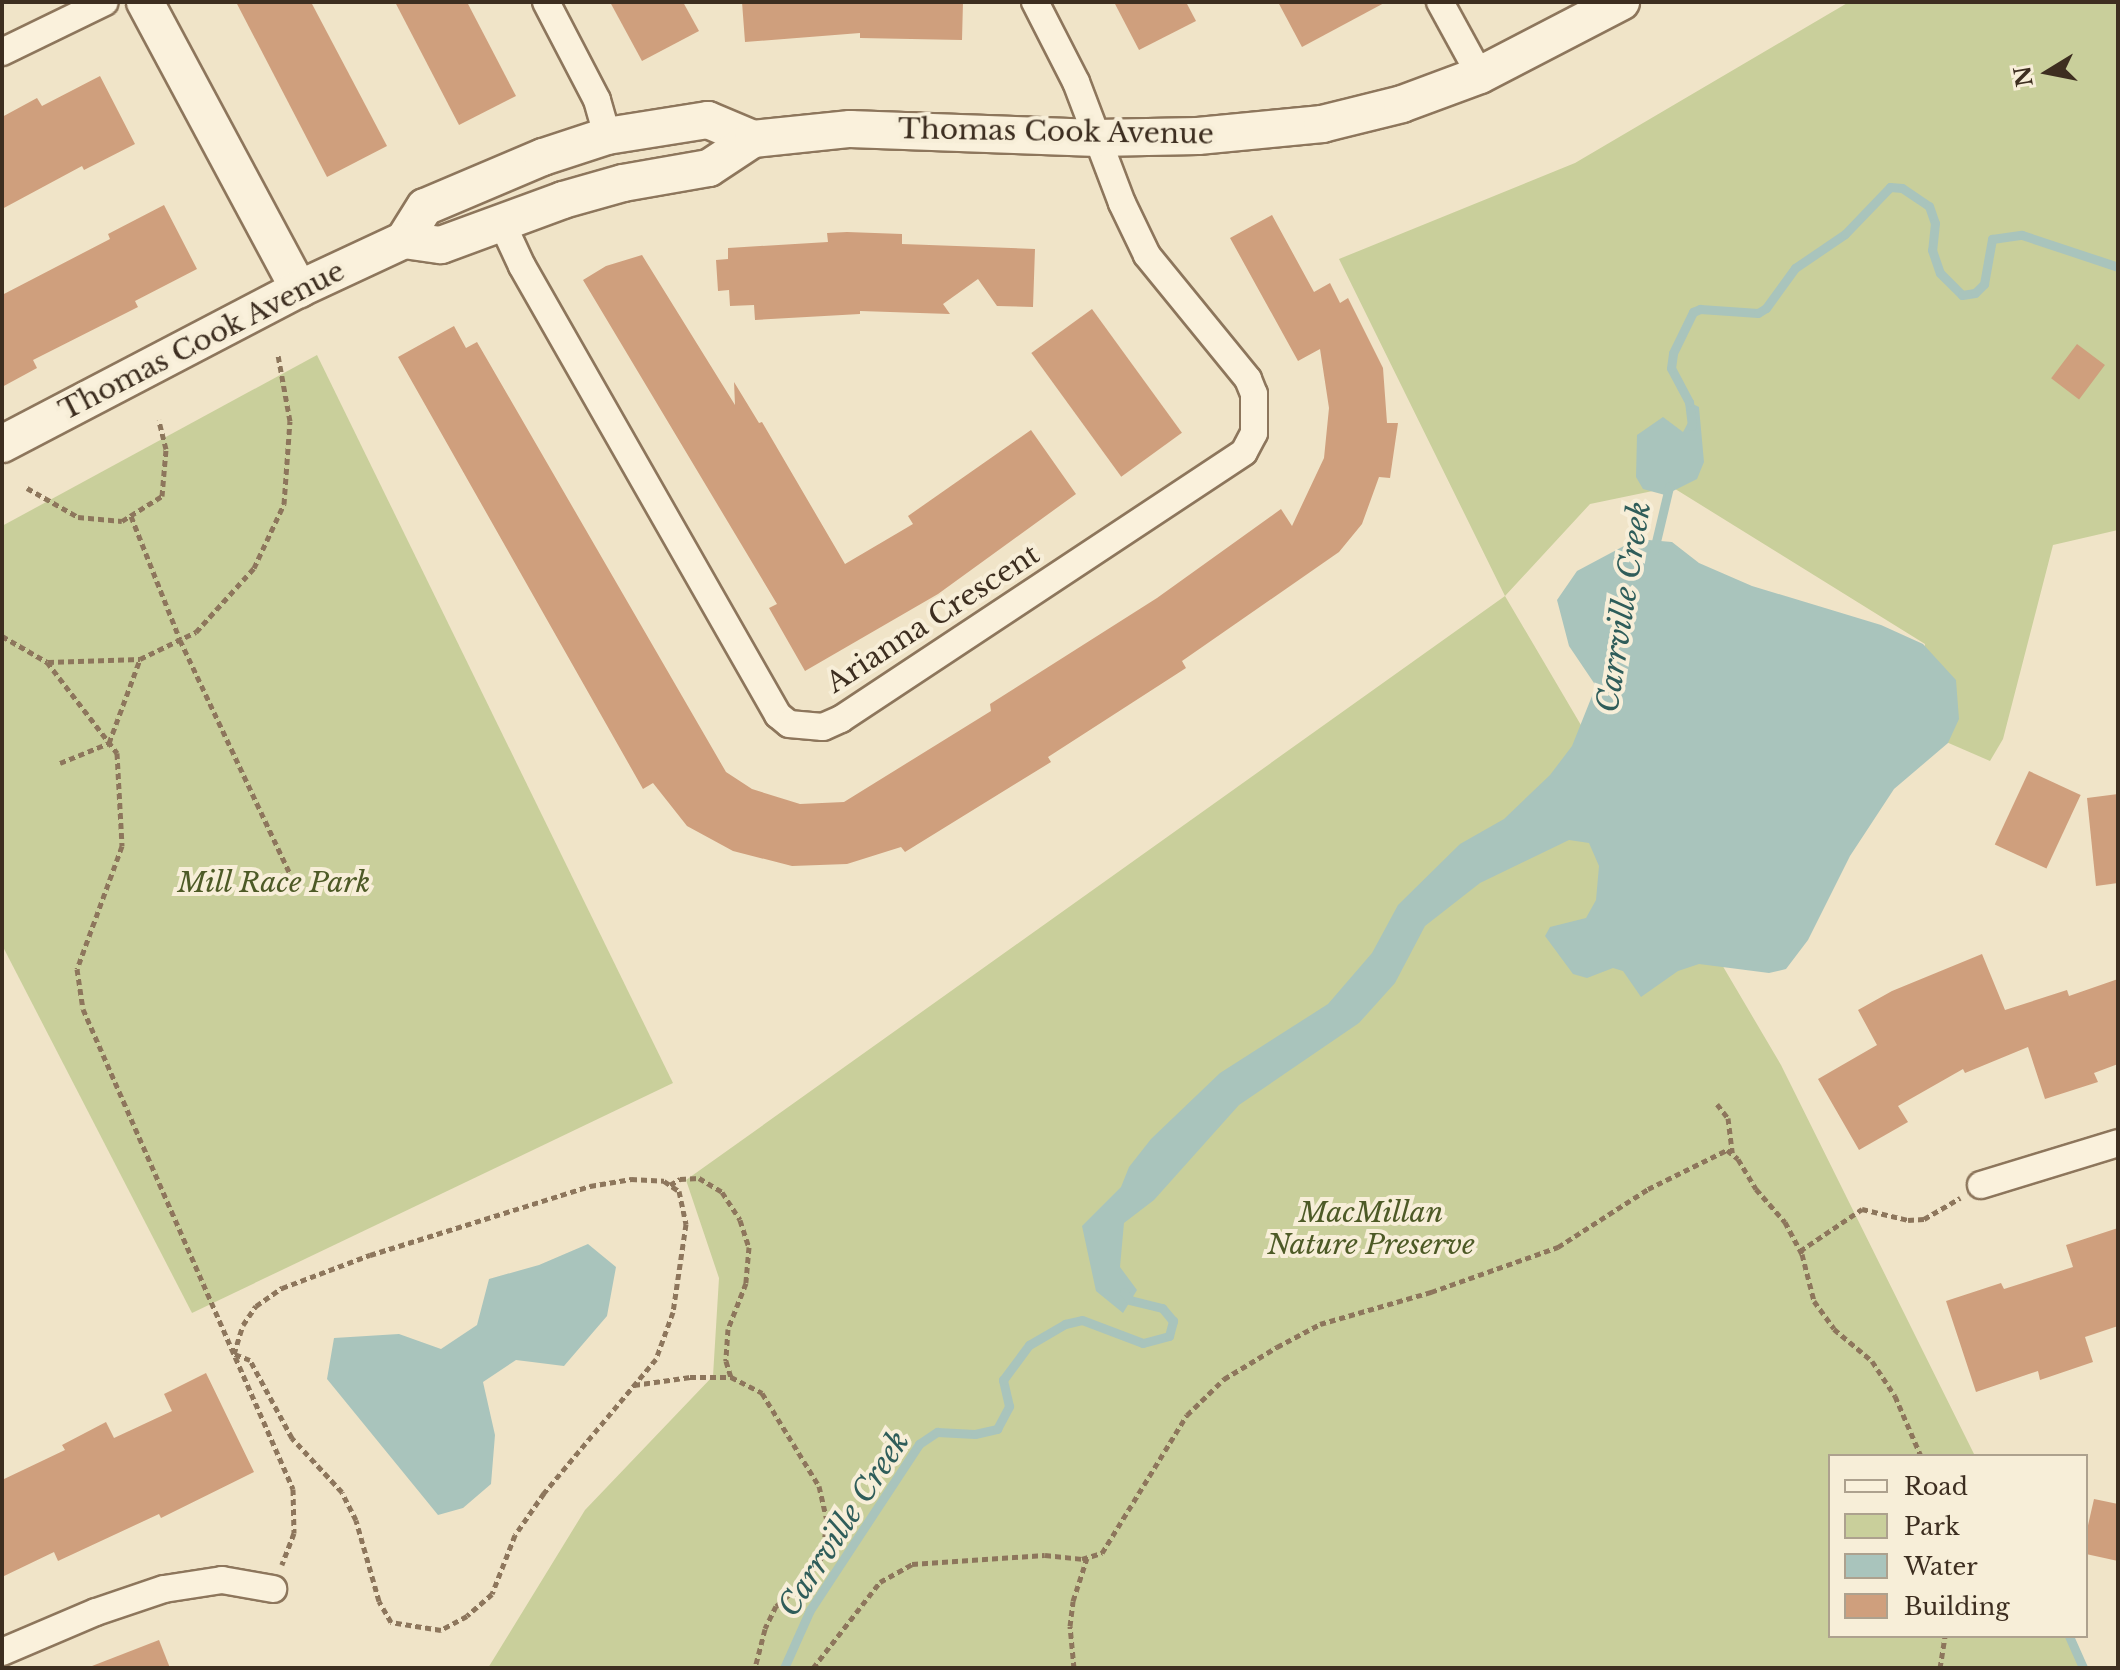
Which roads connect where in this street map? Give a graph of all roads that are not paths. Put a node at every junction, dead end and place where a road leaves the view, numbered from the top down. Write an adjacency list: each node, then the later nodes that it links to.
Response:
1 (105, 2): 7 (street)
2 (145, 2): 14 (street)
3 (546, 2): 9 (street)
4 (1035, 2): 10 (street, Arianna Crescent)
5 (1440, 2): 8 (street)
6 (1621, 2): 8 (street, Thomas Cook Avenue)
7 (2, 52)
8 (1480, 75): 10 (street, Thomas Cook Avenue)
9 (607, 136): 11 (street, Thomas Cook Avenue); 13 (street, Thomas Cook Avenue)
10 (1097, 138): 11 (street, Thomas Cook Avenue); 12 (street, Arianna Crescent)
11 (753, 139): 12 (street, Thomas Cook Avenue)
12 (502, 223): 13 (street, Thomas Cook Avenue)
13 (404, 240): 14 (street, Thomas Cook Avenue)
14 (299, 289): 15 (street, Thomas Cook Avenue)
15 (2, 444)
16 (2118, 1143): 17 (street)
17 (1981, 1185)
18 (273, 1589): 19 (street)
19 (2, 1652)

